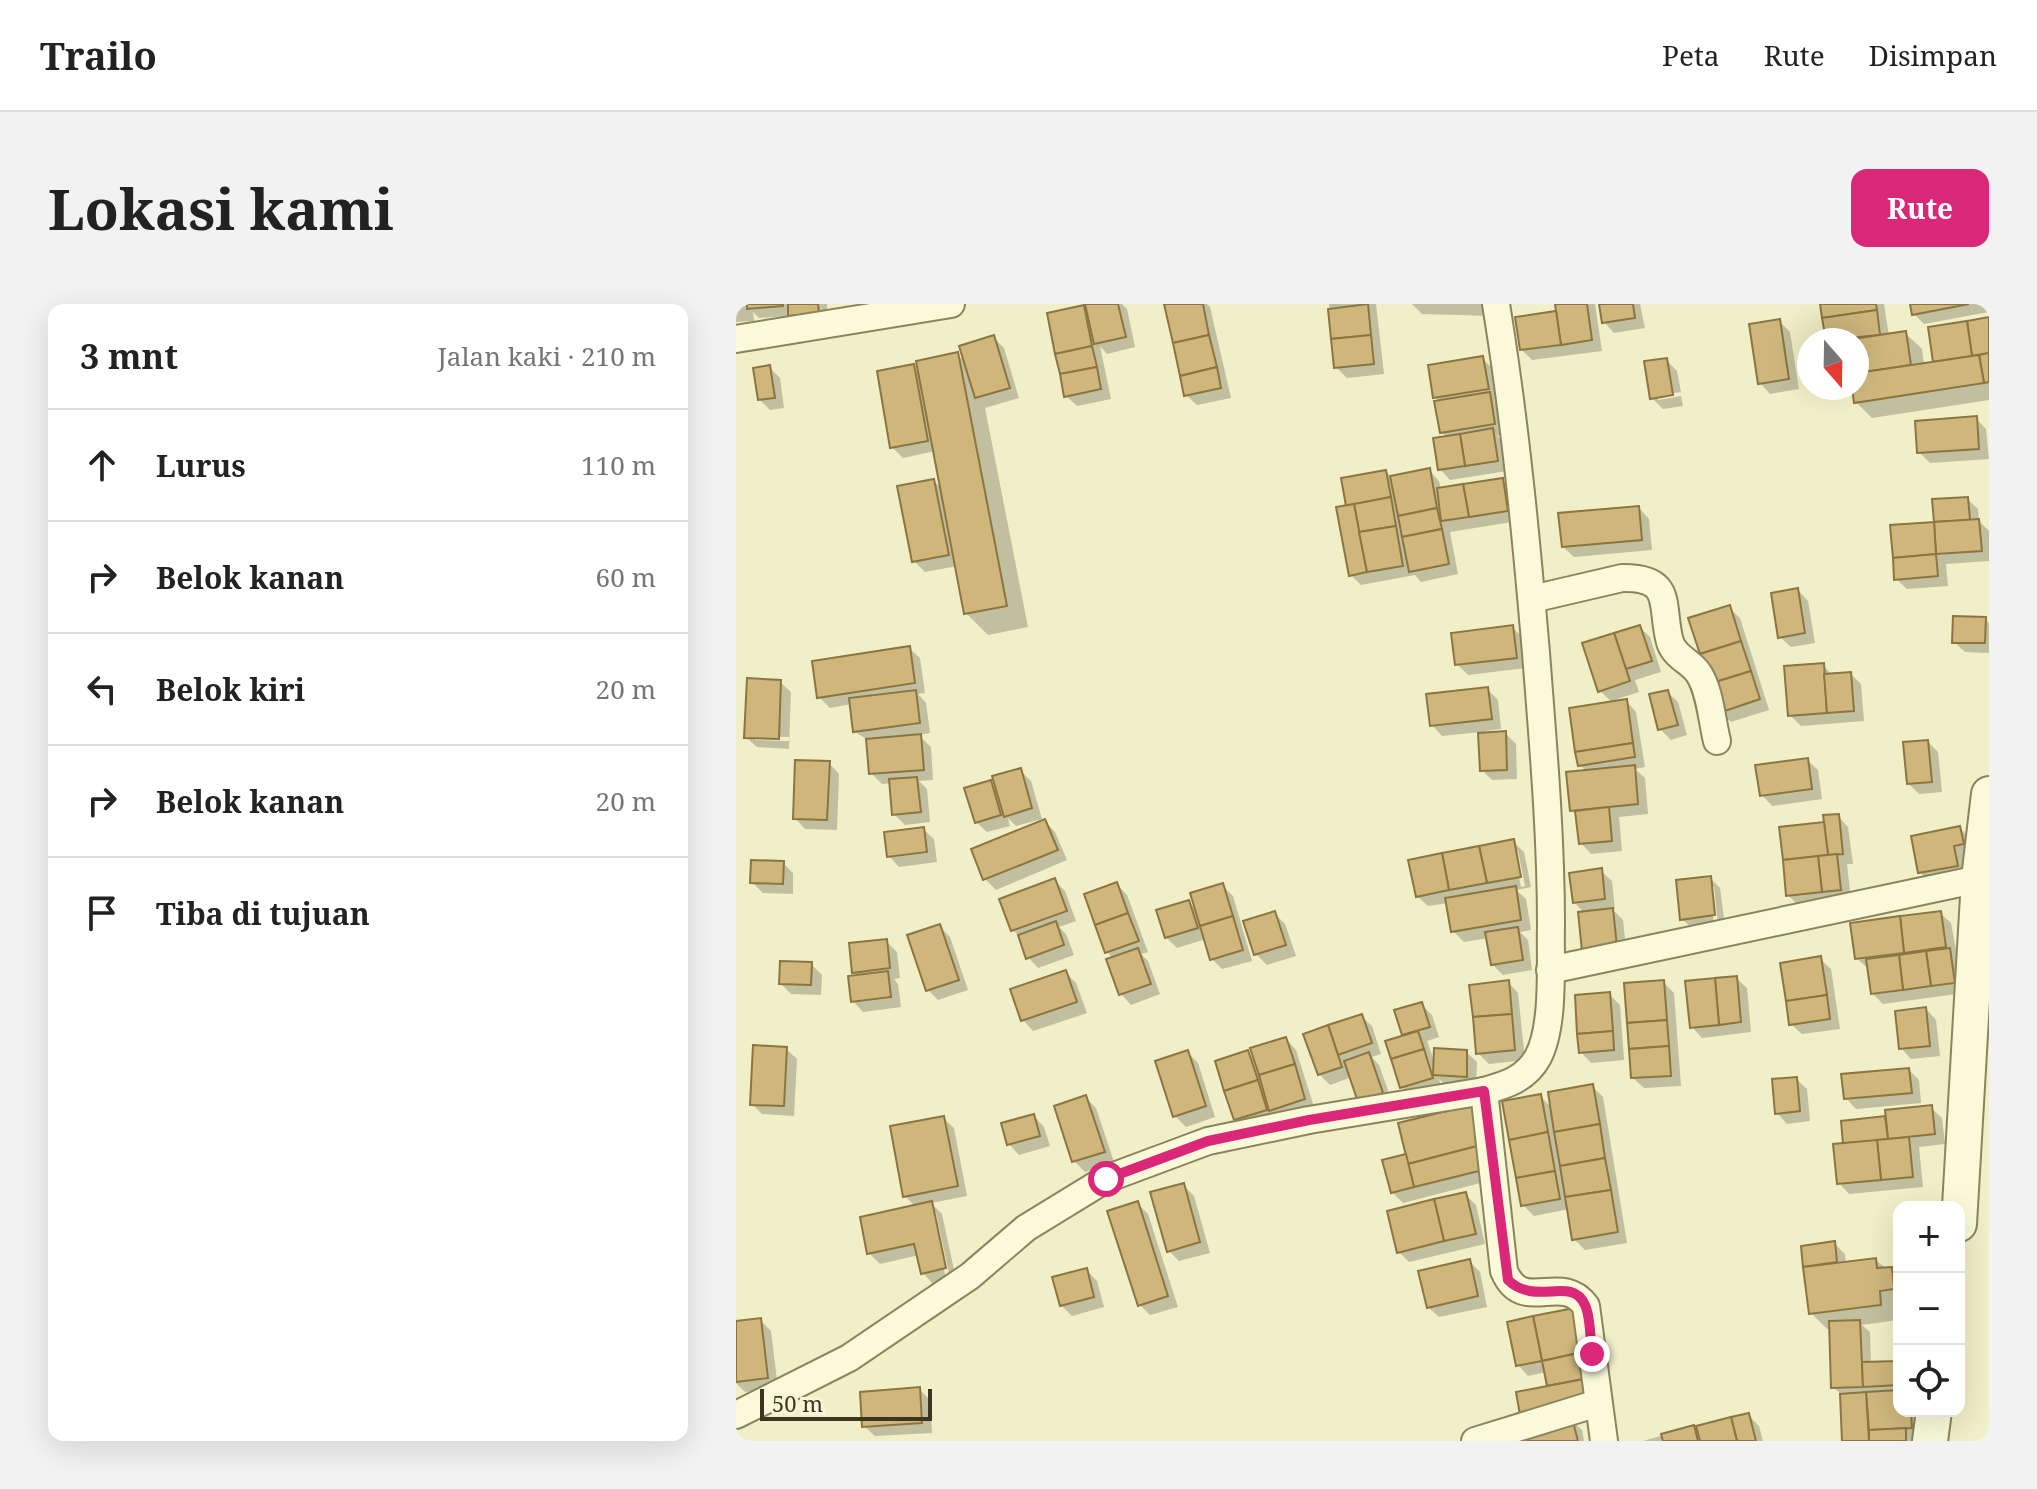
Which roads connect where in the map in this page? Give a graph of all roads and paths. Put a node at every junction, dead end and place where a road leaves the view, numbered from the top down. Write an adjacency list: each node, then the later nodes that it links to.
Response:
1 (951, 304): 3 (street)
2 (1496, 304): 4 (street)
3 (736, 339)
4 (1532, 599): 5 (street); 8 (street)
5 (1717, 741)
6 (1989, 794): 7 (street)
7 (1979, 879): 8 (street); 10 (street)
8 (1550, 970): 9 (street)
9 (1484, 1091): 11 (street); 12 (street)
10 (1960, 1201)
11 (1598, 1403): 14 (street); 15 (street)
12 (736, 1415)
13 (1933, 1417): 16 (street)
14 (1475, 1441)
15 (1604, 1441)
16 (1930, 1441)

